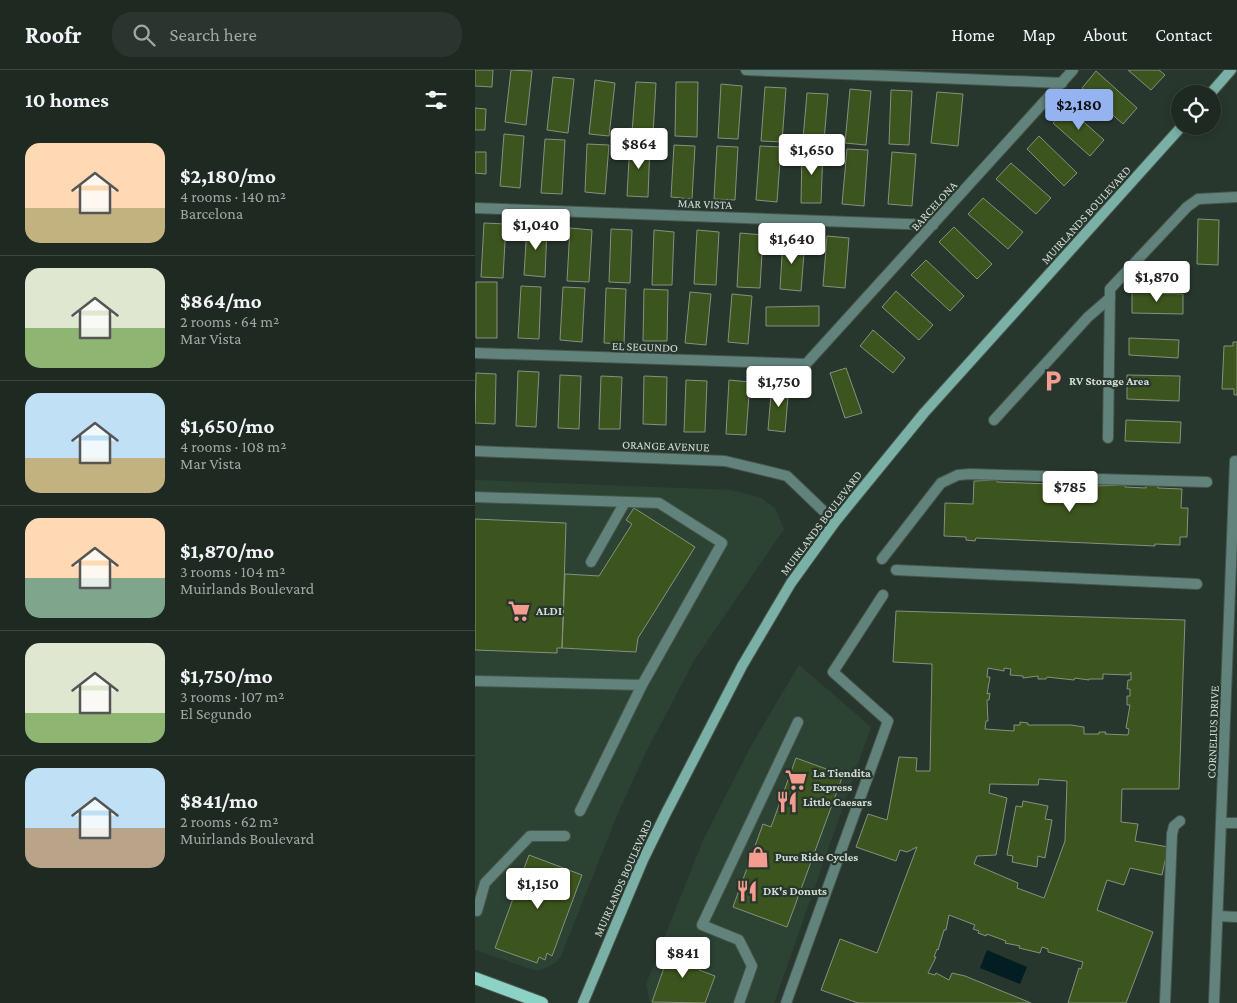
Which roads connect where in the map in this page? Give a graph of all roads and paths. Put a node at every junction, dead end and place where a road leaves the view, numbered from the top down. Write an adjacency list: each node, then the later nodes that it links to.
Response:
1 (746, 70): 4 (street)
2 (1073, 70): 4 (street, BARCELONA)
3 (1231, 70): 5 (main road)
4 (1063, 82): 9 (street, BARCELONA)
5 (1218, 85)
6 (1173, 135): 22 (main road, MUIRLANDS BOULEVARD)
7 (1237, 197): 10 (street)
8 (475, 208): 9 (street, MAR VISTA)
9 (933, 225): 12 (street, BARCELONA)
10 (1110, 298): 13 (street); 14 (street)
11 (475, 353): 12 (street, EL SEGUNDO)
12 (813, 358)
13 (994, 420)
14 (1108, 438)
15 (475, 451): 22 (street, ORANGE AVENUE)
16 (1235, 461): 33 (street, CORNELIUS DRIVE)
17 (1071, 478): 23 (street)
18 (1095, 478): 19 (street)
19 (1207, 482)
20 (475, 497): 21 (street)
21 (625, 502): 24 (street); 29 (street)
22 (835, 522): 41 (main road, MUIRLANDS BOULEVARD)
23 (882, 559)
24 (591, 562)
25 (896, 570): 26 (street)
26 (1197, 584)
27 (883, 595): 43 (street)
28 (475, 680): 29 (street)
29 (642, 684): 31 (street)
30 (798, 722): 42 (street)
31 (580, 811)
32 (1180, 821): 44 (street)
33 (1222, 823): 34 (street); 37 (street, CORNELIUS DRIVE)
34 (1237, 823)
35 (565, 836): 36 (street)
36 (475, 910)
37 (1218, 916): 38 (street); 45 (street, CORNELIUS DRIVE)
38 (1237, 917)
39 (475, 978): 40 (main road)
40 (542, 1003)
41 (583, 1003)
42 (739, 1003)
43 (787, 1003)
44 (1165, 1003)
45 (1214, 1003)

